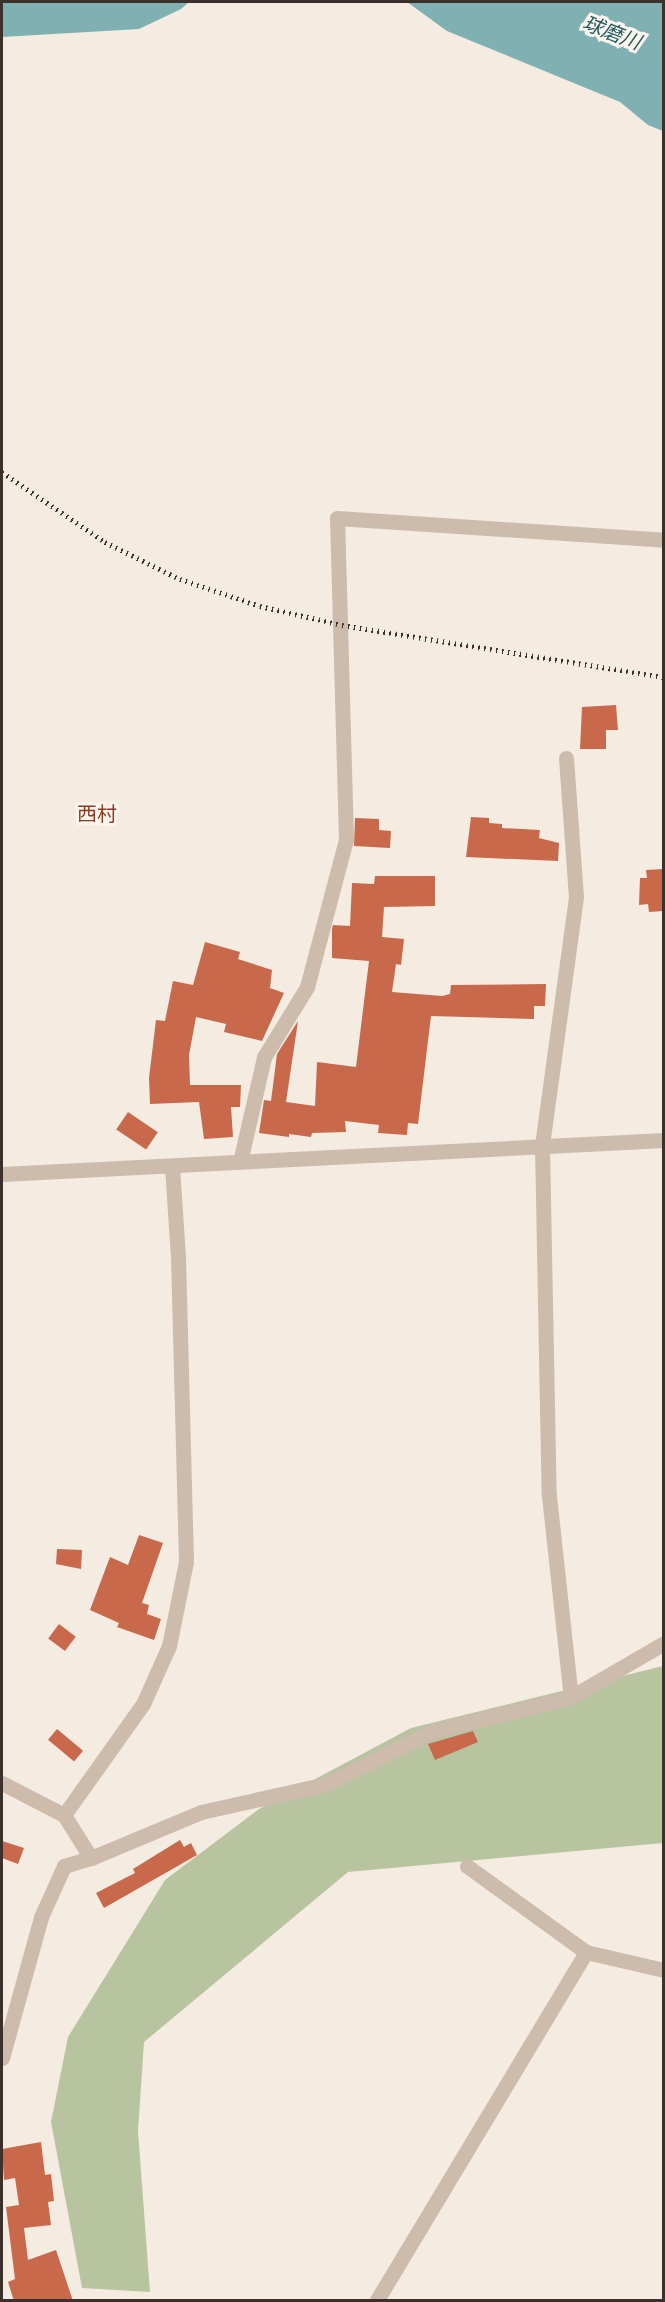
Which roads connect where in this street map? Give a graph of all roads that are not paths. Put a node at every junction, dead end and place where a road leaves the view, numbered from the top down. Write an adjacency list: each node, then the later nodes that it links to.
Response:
1 (663, 540): 5 (street)
2 (566, 758): 4 (street)
3 (663, 1140): 4 (street)
4 (542, 1146): 5 (street); 9 (street)
5 (240, 1162): 6 (street)
6 (172, 1166): 7 (street); 11 (street)
7 (2, 1174)
8 (663, 1643): 9 (street)
9 (571, 1697): 12 (street)
10 (2, 1783): 11 (street)
11 (64, 1815): 12 (street)
12 (91, 1858): 16 (street)
13 (467, 1866): 14 (street)
14 (586, 1952): 15 (street); 17 (street)
15 (663, 1970)
16 (2, 2058)
17 (377, 2301)

